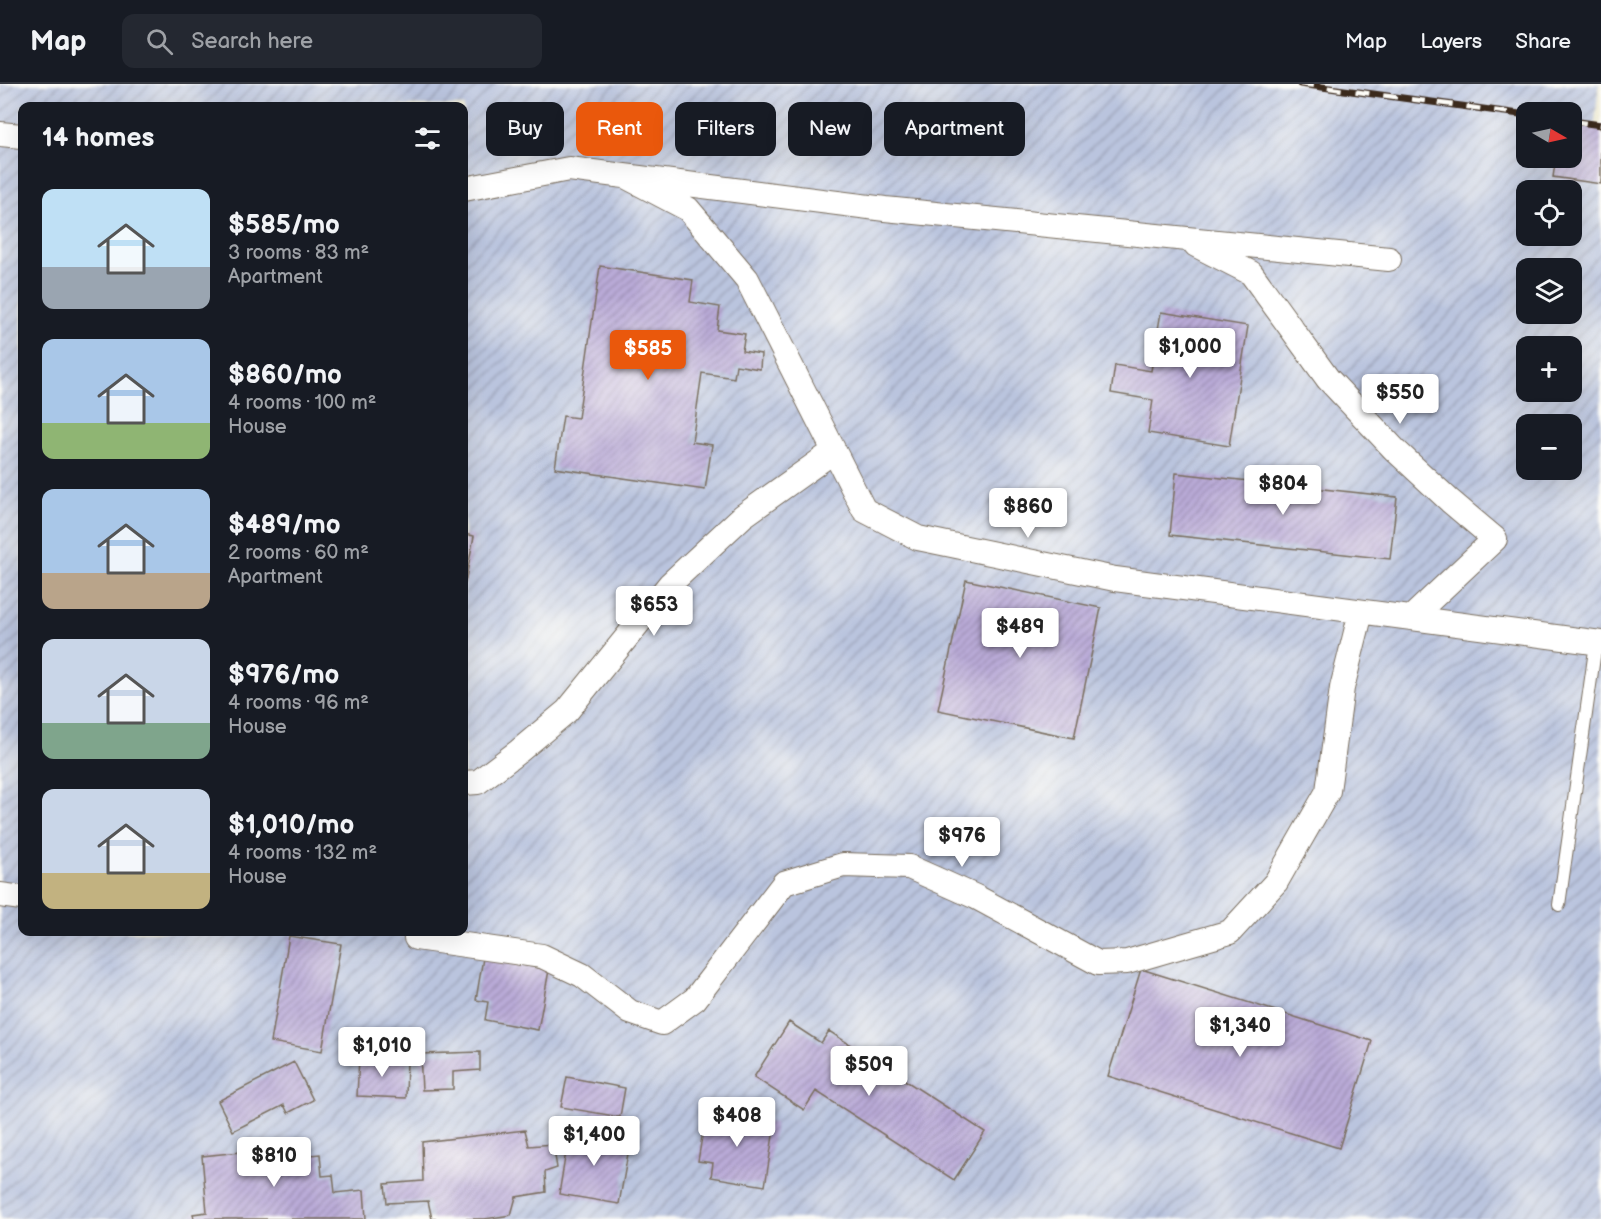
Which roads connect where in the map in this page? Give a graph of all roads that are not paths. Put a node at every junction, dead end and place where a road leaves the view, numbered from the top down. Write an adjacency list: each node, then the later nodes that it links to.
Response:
1 (0, 134): 2 (street)
2 (18, 136)
3 (627, 177): 4 (street); 5 (street); 7 (street)
4 (468, 188)
5 (1182, 238): 6 (street); 9 (street)
6 (1389, 259)
7 (834, 451): 8 (street); 11 (street)
8 (1361, 612): 9 (street); 15 (street)
9 (1411, 618): 10 (street)
10 (1598, 643): 14 (lane)
11 (468, 783)
12 (0, 895): 13 (street)
13 (18, 897)
14 (1559, 905)
15 (416, 936)

